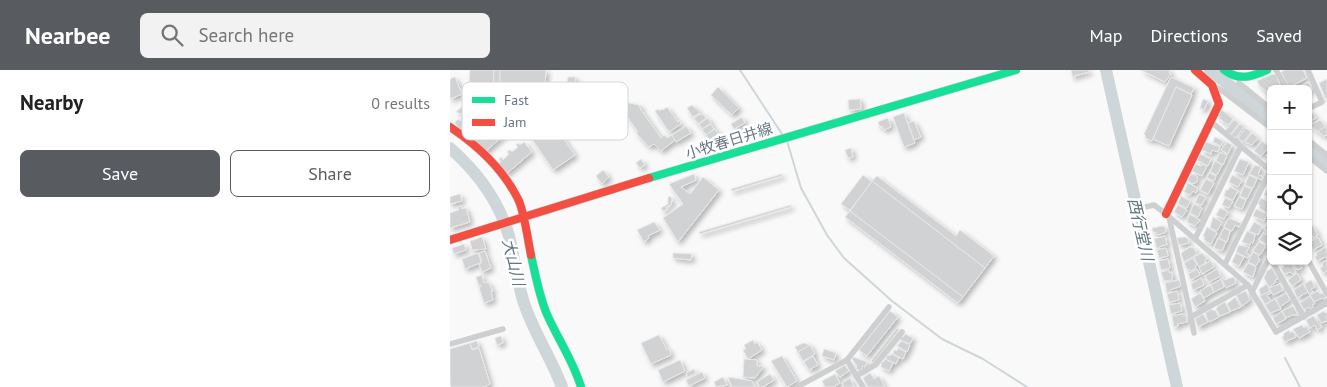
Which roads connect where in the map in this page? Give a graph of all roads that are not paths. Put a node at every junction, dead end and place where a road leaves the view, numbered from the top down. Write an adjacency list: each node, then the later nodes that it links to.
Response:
1 (1016, 70): 26 (main road, 小牧春日井線)
2 (1195, 70): 8 (main road)
3 (1224, 70): 4 (main road)
4 (1267, 70)
5 (1276, 70): 9 (street)
6 (1308, 70): 11 (street)
7 (1239, 84): 10 (street)
8 (1212, 85): 12 (main road); 13 (street)
9 (1285, 85)
10 (1267, 106)
11 (1312, 107)
12 (1210, 121): 18 (street); 25 (main road)
13 (1267, 125)
14 (450, 127): 15 (main road)
15 (462, 135)
16 (469, 140): 26 (main road)
17 (1312, 143): 19 (street)
18 (1240, 148): 21 (street); 27 (street)
19 (1327, 155)
20 (1312, 159): 22 (street)
21 (1267, 168)
22 (1327, 171)
23 (1269, 175): 29 (street)
24 (1145, 207): 25 (street)
25 (1168, 215): 27 (street); 39 (street)
26 (523, 217): 28 (main road, 小牧春日井線); 46 (main road)
27 (1196, 239): 29 (street)
28 (450, 240)
29 (1225, 264): 33 (street)
30 (1267, 265): 34 (street)
31 (1275, 265): 38 (street)
32 (1311, 265): 35 (street)
33 (1248, 285): 34 (street); 39 (street)
34 (1252, 292): 38 (street)
35 (1327, 294)
36 (1327, 304): 38 (street)
37 (889, 307): 44 (street)
38 (1304, 316)
39 (1191, 317): 42 (street)
40 (503, 328): 43 (street)
41 (902, 332): 45 (street)
42 (1194, 333)
43 (450, 344)
44 (847, 360): 45 (street); 47 (street)
45 (856, 376): 48 (street)
46 (581, 387)
47 (797, 387)
48 (863, 387)

